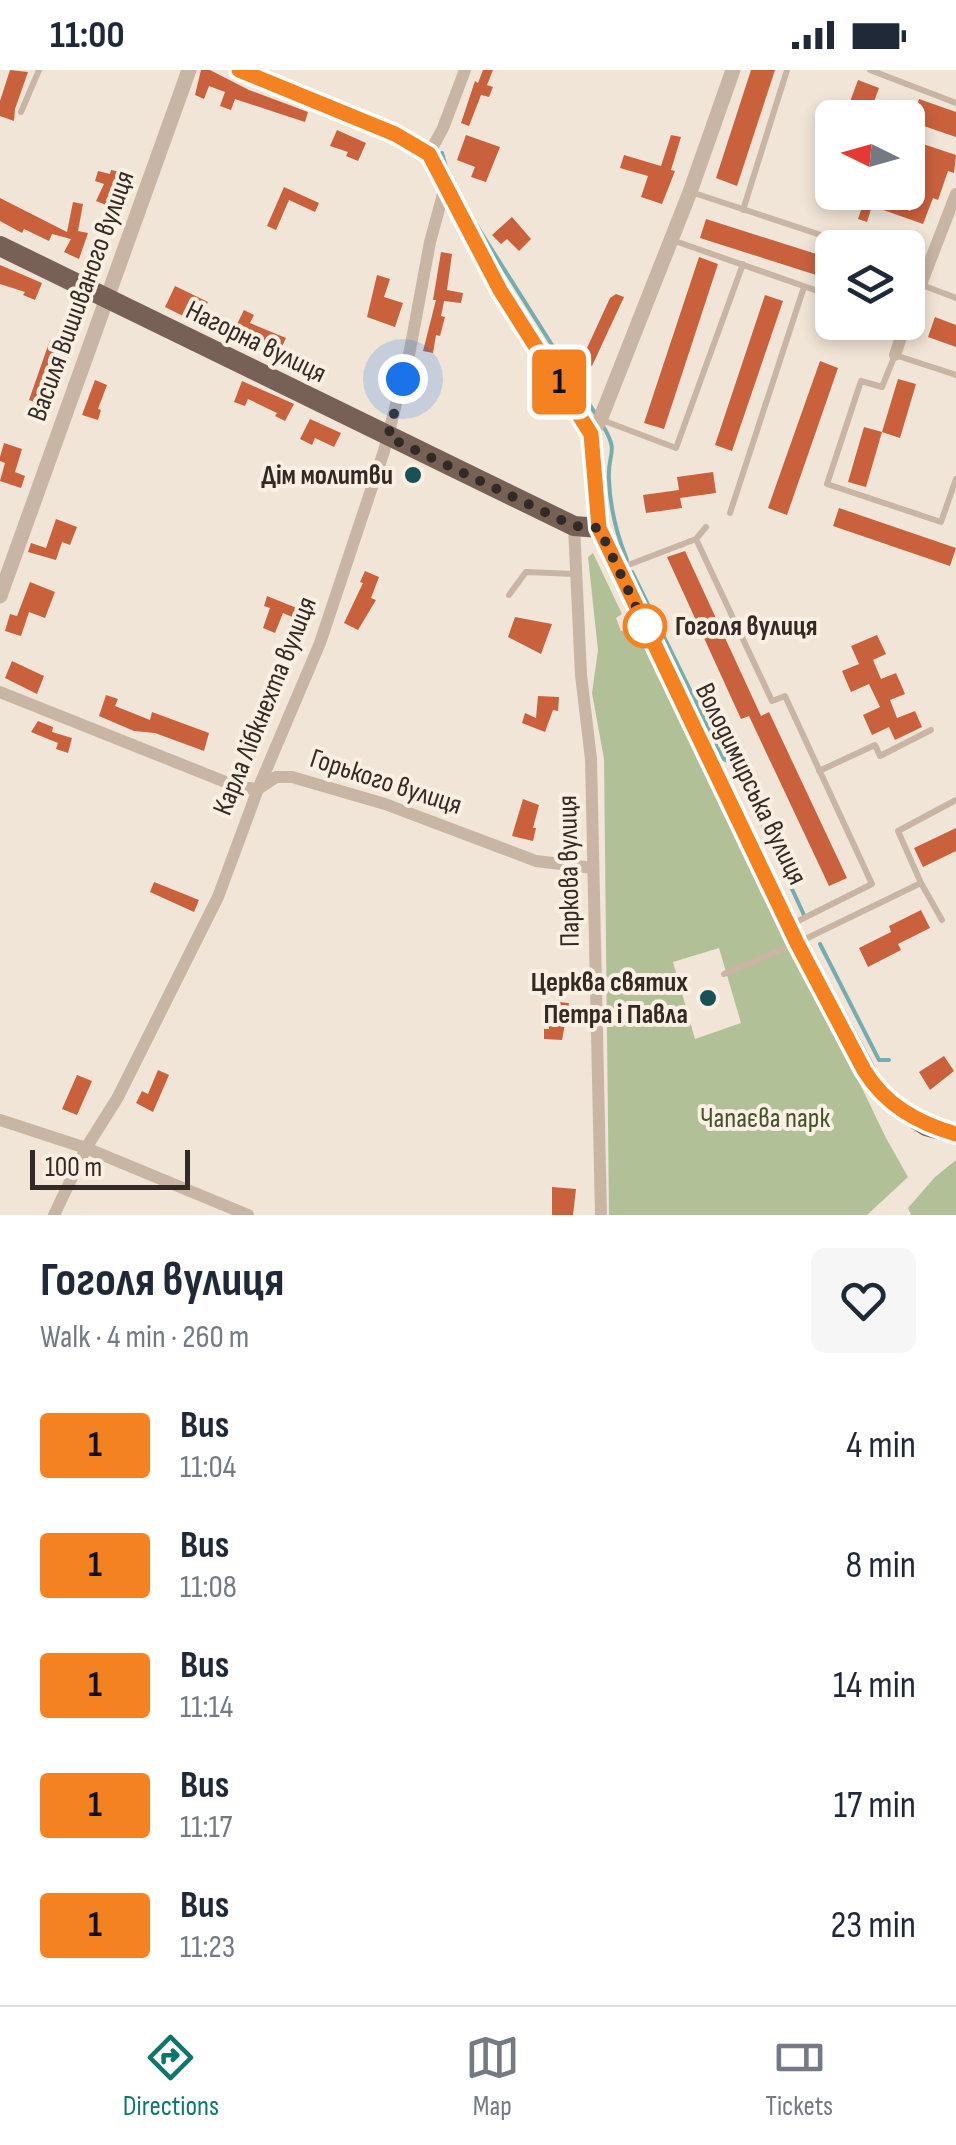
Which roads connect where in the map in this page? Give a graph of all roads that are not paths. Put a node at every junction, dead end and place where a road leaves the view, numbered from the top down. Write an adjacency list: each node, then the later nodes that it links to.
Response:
1 (40, 70): 9 (lane)
2 (190, 70): 24 (street, Василя Вишиваного вулиця)
3 (239, 70): 10 (main road)
4 (466, 70): 10 (street)
5 (733, 70): 12 (street, Володимирська вулиця)
6 (787, 70): 14 (lane)
7 (870, 70): 8 (lane)
8 (956, 103)
9 (22, 112)
10 (429, 154): 11 (main road)
11 (445, 187): 28 (main road); 29 (street, Карла Лібкнехта вулиця)
12 (690, 192): 14 (lane); 16 (street, Володимирська вулиця)
13 (956, 194): 19 (street)
14 (743, 210): 15 (lane)
15 (815, 233)
16 (671, 240): 18 (lane); 28 (street, Володимирська вулиця)
17 (0, 246): 24 (main road, Нагорна вулиця)
18 (744, 264): 21 (lane); 28 (lane)
19 (925, 272)
20 (925, 286): 23 (lane)
21 (804, 288): 22 (lane); 31 (lane)
22 (815, 291)
23 (956, 298)
24 (106, 300): 29 (main road, Нагорна вулиця); 39 (street, Василя Вишиваного вулиця)
25 (900, 340): 26 (street)
26 (895, 354): 27 (lane); 30 (lane)
27 (956, 375)
28 (596, 427): 34 (main road, Володимирська вулиця)
29 (388, 437): 32 (main road, Нагорна вулиця); 43 (street, Карла Лібкнехта вулиця)
30 (956, 479)
31 (730, 513)
32 (574, 526): 34 (main road, Нагорна вулиця); 37 (street, Паркова вулиця)
33 (706, 527): 35 (lane)
34 (599, 528): 36 (main road, Володимирська вулиця)
35 (696, 538): 36 (lane); 42 (lane)
36 (618, 569): 48 (main road, Володимирська вулиця)
37 (576, 574): 38 (lane); 45 (street, Паркова вулиця)
38 (509, 595)
39 (0, 596)
40 (0, 692): 43 (street, Горького вулиця)
41 (931, 730): 42 (lane)
42 (819, 771): 48 (lane)
43 (258, 789): 45 (street, Горького вулиця); 52 (street, Карла Лібкнехта вулиця)
44 (956, 800): 46 (lane)
45 (593, 868): 56 (street, Паркова вулиця)
46 (921, 883): 47 (lane); 48 (lane)
47 (942, 920)
48 (793, 934): 49 (lane); 51 (main road, Володимирська вулиця)
49 (724, 974)
50 (0, 1120): 52 (street)
51 (956, 1134)
52 (86, 1148): 53 (street); 54 (street, Карла Лібкнехта вулиця)
53 (216, 1208): 55 (street)
54 (54, 1215)
55 (248, 1215)
56 (601, 1215)

